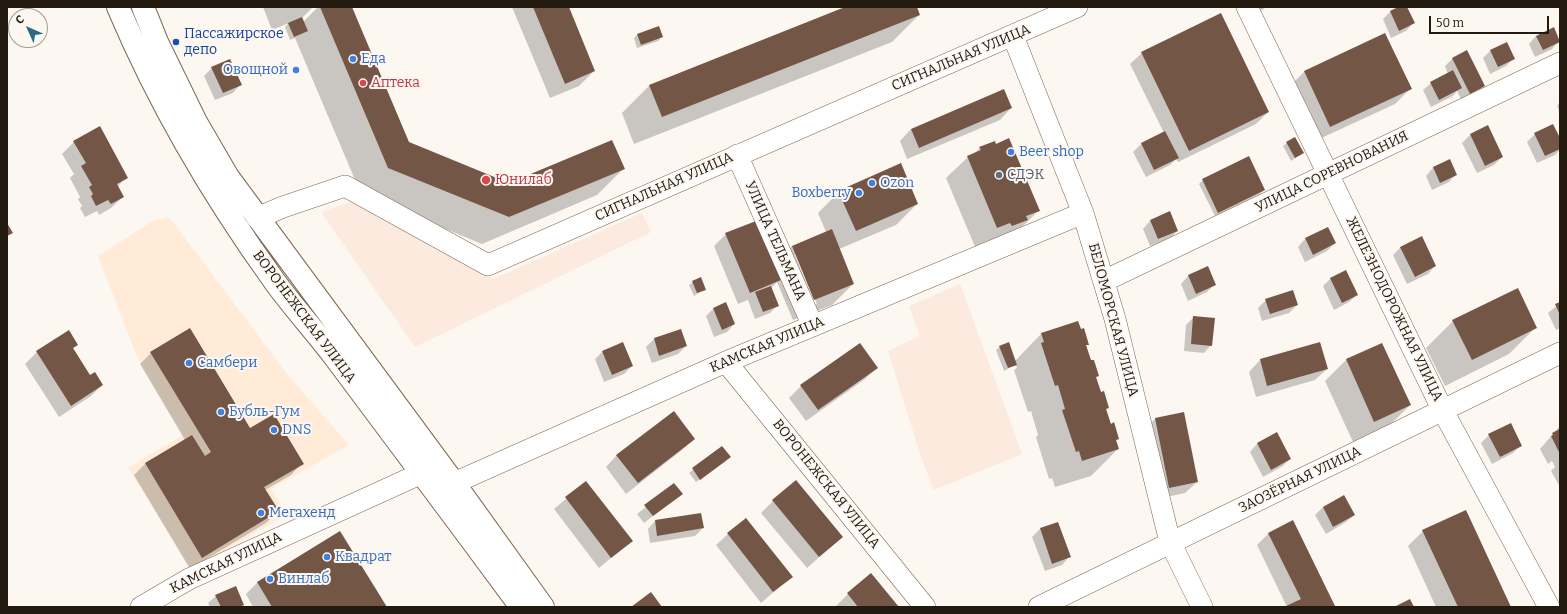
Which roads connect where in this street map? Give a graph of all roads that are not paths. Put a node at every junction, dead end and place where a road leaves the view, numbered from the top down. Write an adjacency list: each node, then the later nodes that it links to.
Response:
1 (118, 7): 16 (main road, ВОРОНЕЖСКАЯ УЛИЦА)
2 (143, 7): 10 (main road, ВОРОНЕЖСКАЯ УЛИЦА)
3 (1077, 7): 5 (street, СИГНАЛЬНАЯ УЛИЦА)
4 (1247, 7): 8 (street, ЖЕЛЕЗНОДОРОЖНАЯ УЛИЦА)
5 (1013, 36): 7 (street, СИГНАЛЬНАЯ УЛИЦА); 9 (street, БЕЛОМОРСКАЯ УЛИЦА)
6 (1560, 63): 8 (street, УЛИЦА СОРЕВНОВАНИЯ)
7 (737, 155): 10 (street, СИГНАЛЬНАЯ УЛИЦА); 12 (street, УЛИЦА ТЕЛЬМАНА)
8 (1328, 174): 11 (street, УЛИЦА СОРЕВНОВАНИЯ); 15 (street, ЖЕЛЕЗНОДОРОЖНАЯ УЛИЦА)
9 (1083, 214): 11 (street, БЕЛОМОРСКАЯ УЛИЦА); 12 (street, КАМСКАЯ УЛИЦА)
10 (257, 218): 17 (main road, ВОРОНЕЖСКАЯ УЛИЦА)
11 (1104, 281): 18 (street, БЕЛОМОРСКАЯ УЛИЦА)
12 (813, 326): 14 (street, КАМСКАЯ УЛИЦА)
13 (1560, 353): 15 (street, ЗАОЗЁРНАЯ УЛИЦА)
14 (726, 362): 17 (street, КАМСКАЯ УЛИЦА); 22 (street, ВОРОНЕЖСКАЯ УЛИЦА)
15 (1443, 411): 18 (street, ЗАОЗЁРНАЯ УЛИЦА); 25 (street, ЖЕЛЕЗНОДОРОЖНАЯ УЛИЦА)
16 (422, 473): 19 (street, КАМСКАЯ УЛИЦА); 20 (main road, ВОРОНЕЖСКАЯ УЛИЦА)
17 (454, 483): 21 (main road, ВОРОНЕЖСКАЯ УЛИЦА)
18 (1170, 542): 23 (street, ЗАОЗЁРНАЯ УЛИЦА); 24 (street, БЕЛОМОРСКАЯ УЛИЦА)
19 (141, 607)
20 (521, 607)
21 (543, 607)
22 (925, 607)
23 (1039, 607)
24 (1202, 607)
25 (1548, 607)

